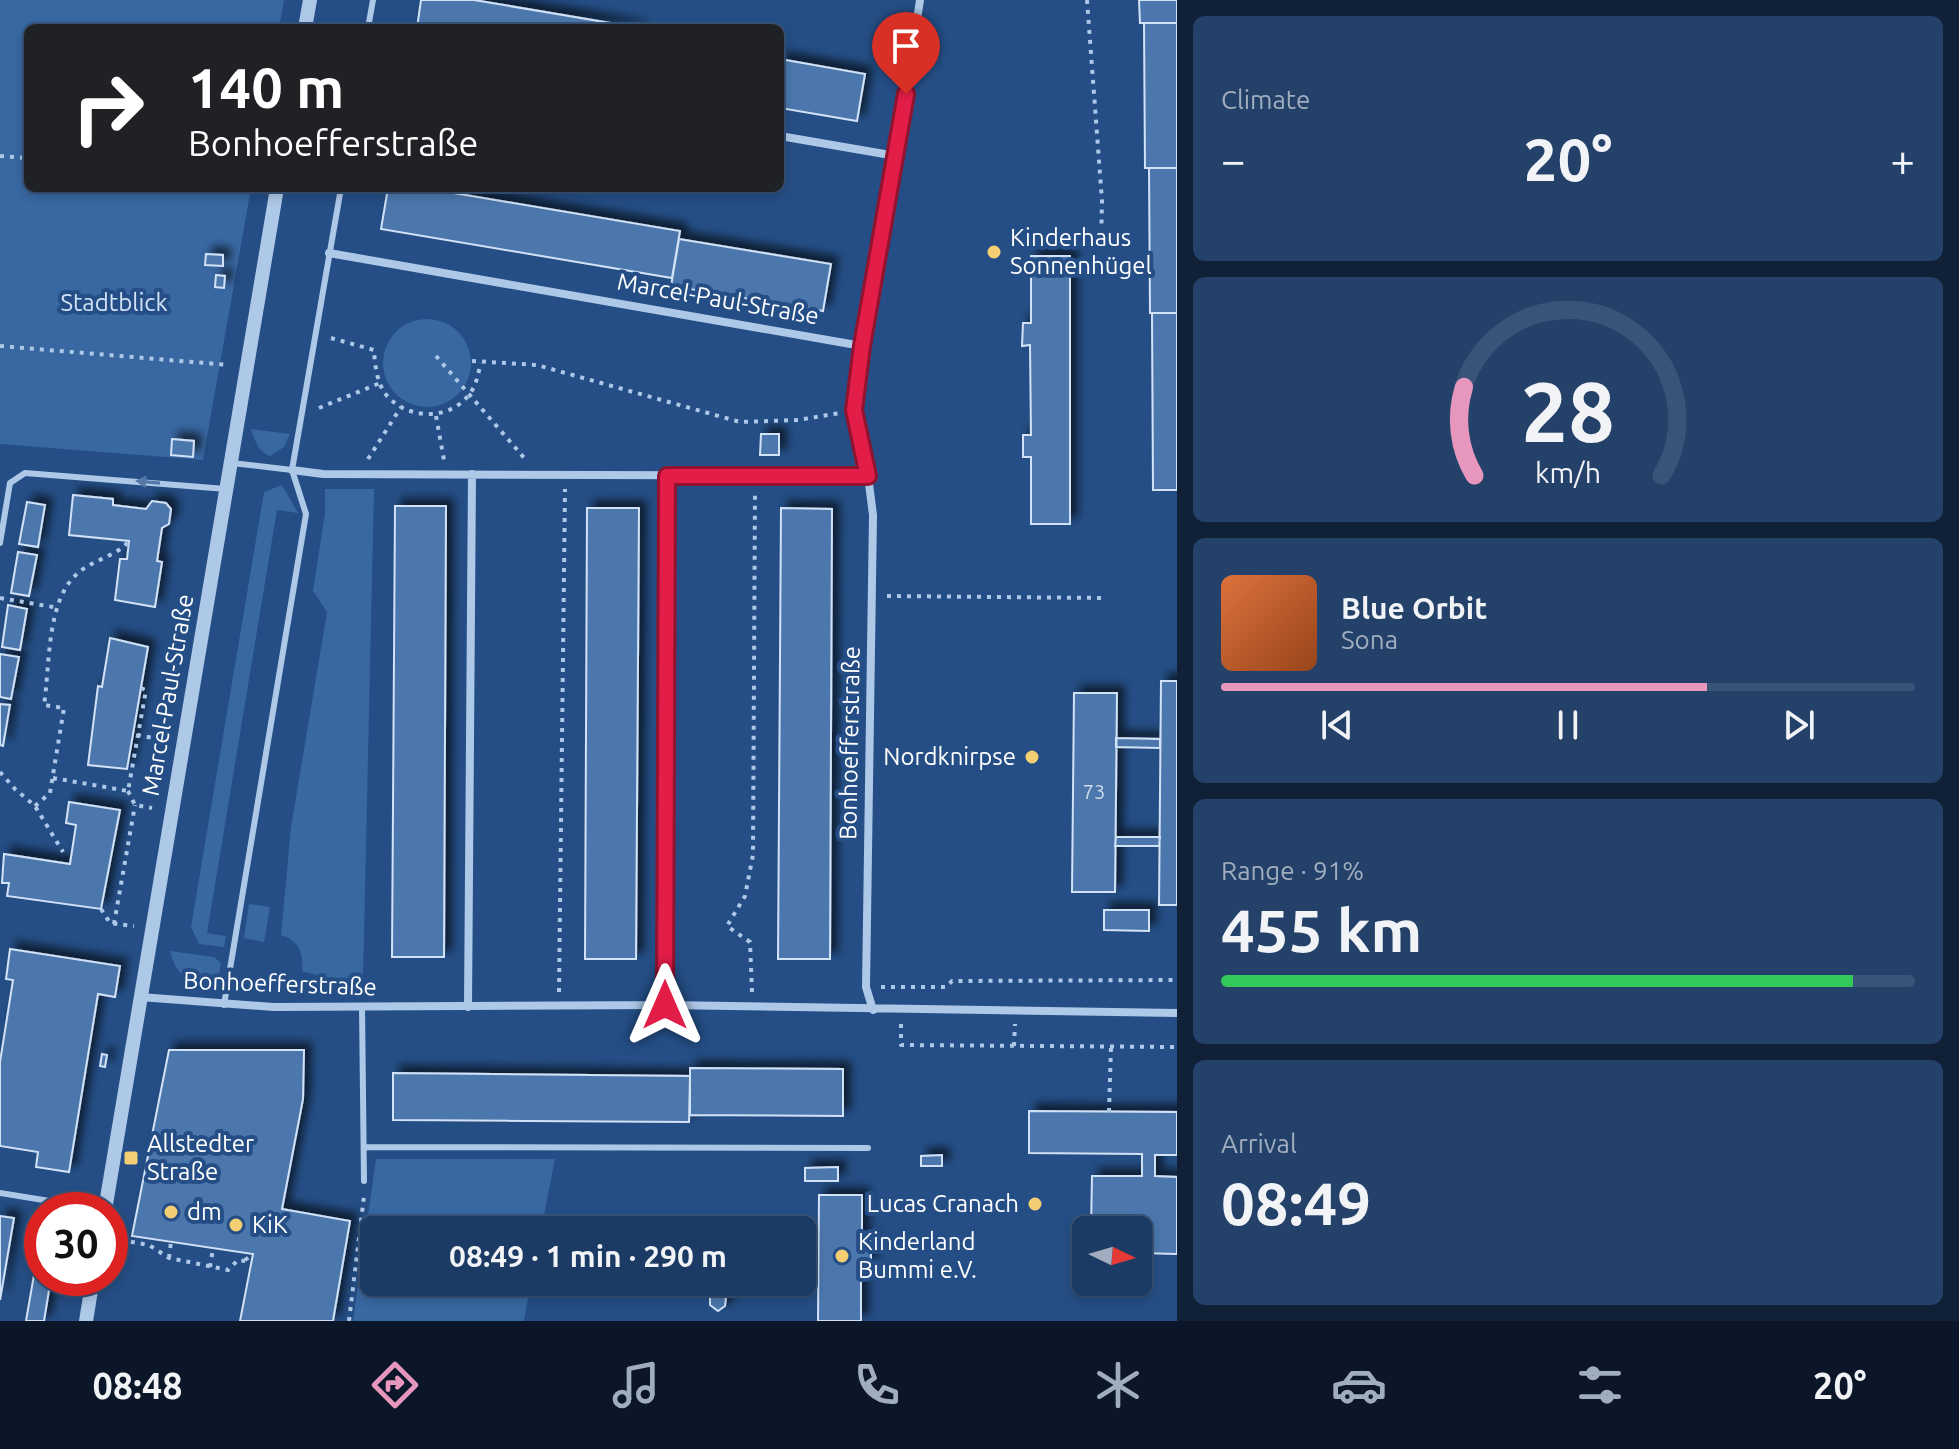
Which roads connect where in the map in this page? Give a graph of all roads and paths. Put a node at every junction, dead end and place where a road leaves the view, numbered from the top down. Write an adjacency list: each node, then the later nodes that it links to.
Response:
1 (310, 0): 5 (street)
2 (373, 0): 6 (lane)
3 (920, 0): 9 (street, Bonhoefferstraße)
4 (1087, 0): 13 (path)
5 (306, 24)
6 (369, 24)
7 (784, 137): 9 (street)
8 (0, 156): 10 (path)
9 (896, 156): 17 (street, Bonhoefferstraße)
10 (24, 158)
11 (276, 192): 21 (street, Marcel-Paul-Straße)
12 (340, 192): 14 (lane)
13 (1101, 243)
14 (329, 253): 15 (lane); 17 (street, Marcel-Paul-Straße)
15 (316, 334): 22 (path); 26 (lane)
16 (0, 346): 21 (path)
17 (862, 346): 25 (street, Bonhoefferstraße)
18 (436, 356): 23 (path)
19 (472, 361): 20 (path)
20 (481, 363): 23 (path); 25 (path)
21 (246, 367): 28 (street, Marcel-Paul-Straße)
22 (380, 383): 24 (path); 26 (path)
23 (470, 394): 27 (path); 33 (path)
24 (401, 407): 27 (path); 30 (path)
25 (854, 410): 37 (street, Bonhoefferstraße)
26 (302, 414): 29 (lane)
27 (436, 416): 31 (path)
28 (230, 463): 29 (lane); 38 (street, Marcel-Paul-Straße)
29 (292, 470): 30 (street); 61 (lane)
30 (358, 474): 31 (street)
31 (447, 474): 32 (street)
32 (472, 474): 33 (street); 65 (street)
33 (540, 475): 34 (street)
34 (565, 475): 35 (street); 63 (path)
35 (667, 476): 36 (street); 62 (street)
36 (755, 476): 37 (street); 66 (path)
37 (868, 476): 41 (street, Bonhoefferstraße)
38 (226, 489): 40 (lane, one-way to 40); 47 (street, Marcel-Paul-Straße)
39 (129, 541): 44 (path)
40 (0, 543)
41 (872, 596): 43 (path); 59 (street, Bonhoefferstraße)
42 (0, 598): 44 (path)
43 (1105, 598)
44 (59, 608): 49 (path)
45 (141, 688): 46 (path)
46 (136, 734): 47 (path); 50 (path)
47 (182, 743): 53 (street, Marcel-Paul-Straße)
48 (0, 772): 52 (path)
49 (53, 778): 50 (path); 52 (path)
50 (128, 791): 51 (path)
51 (135, 805): 53 (path); 57 (path)
52 (35, 806): 54 (path)
53 (170, 811): 56 (street, Marcel-Paul-Straße)
54 (63, 852)
55 (101, 909): 57 (path)
56 (152, 922): 57 (path); 60 (street, Marcel-Paul-Straße)
57 (114, 924)
58 (1177, 980): 59 (path)
59 (866, 987): 67 (street, Bonhoefferstraße)
60 (139, 997): 61 (street, Bonhoefferstraße); 76 (street, Marcel-Paul-Straße)
61 (224, 1005): 64 (street, Bonhoefferstraße)
62 (665, 1005): 63 (street, Bonhoefferstraße); 66 (street, Bonhoefferstraße)
63 (559, 1006): 65 (street, Bonhoefferstraße)
64 (362, 1007): 65 (street, Bonhoefferstraße); 73 (lane)
65 (468, 1007)
66 (751, 1008): 67 (street, Bonhoefferstraße)
67 (873, 1010): 68 (street, Bonhoefferstraße)
68 (1177, 1013)
69 (887, 1024): 70 (path)
70 (1111, 1046): 71 (path); 72 (path)
71 (1177, 1047)
72 (1109, 1112)
73 (364, 1147): 74 (lane); 75 (lane)
74 (868, 1148)
75 (364, 1181)
76 (108, 1192)
77 (0, 1193): 78 (lane)
78 (24, 1197)
79 (364, 1206): 90 (path)
80 (128, 1241): 84 (path)
81 (171, 1242): 84 (path)
82 (213, 1249): 87 (path)
83 (253, 1254): 85 (path)
84 (169, 1258): 87 (path)
85 (243, 1261): 86 (path); 87 (path)
86 (251, 1262)
87 (210, 1267)
88 (90, 1296): 89 (street)
89 (86, 1321)
90 (349, 1321)

